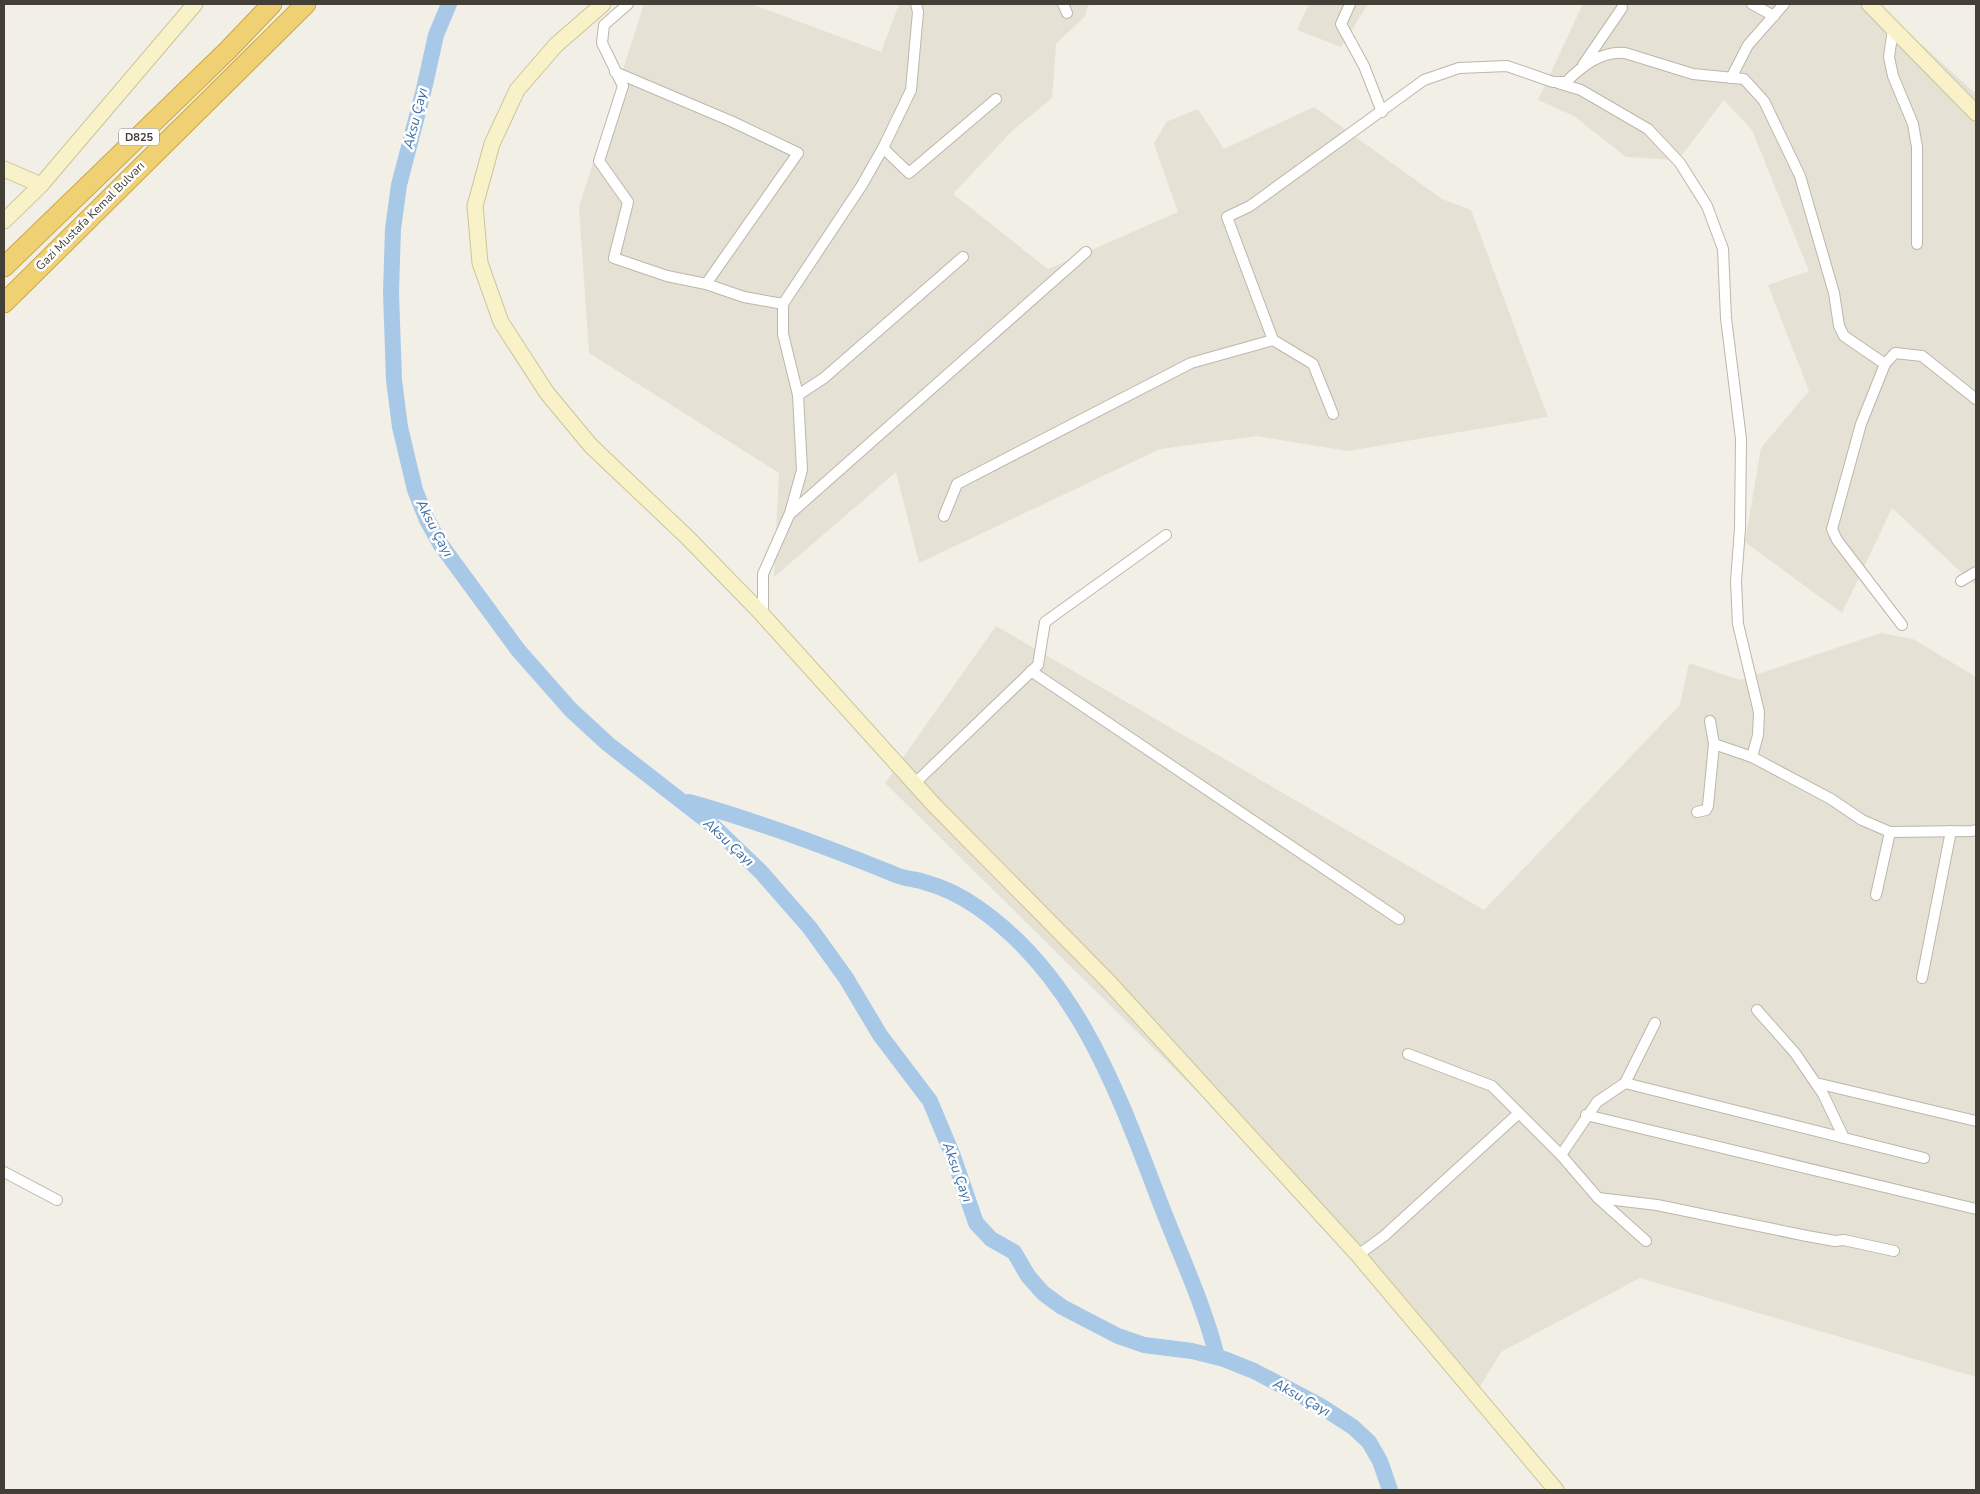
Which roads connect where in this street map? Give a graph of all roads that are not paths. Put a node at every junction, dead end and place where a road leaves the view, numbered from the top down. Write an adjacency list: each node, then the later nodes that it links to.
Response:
1 (195, 4): 23 (street)
2 (272, 4): 28 (highway, Gazi Mustafa Kemal Bulvarı / D825)
3 (306, 4): 30 (highway, Gazi Mustafa Kemal Bulvarı)
4 (603, 4): 42 (street)
5 (628, 4): 15 (street)
6 (916, 4): 21 (street)
7 (1350, 4): 19 (street)
8 (1752, 4): 12 (street)
9 (1784, 4): 12 (street)
10 (1869, 4): 13 (street)
11 (1622, 8): 14 (street)
12 (1774, 16): 16 (street)
13 (1893, 29): 20 (street); 25 (street)
14 (1582, 66): 16 (street); 17 (street)
15 (615, 72): 29 (street); 29 (street)
16 (1731, 78): 33 (street)
17 (1554, 82): 19 (street); 47 (street)
18 (996, 99): 21 (street)
19 (1382, 112): 32 (street)
20 (1976, 113)
21 (883, 148): 31 (street)
22 (4, 169): 23 (street)
23 (41, 186): 24 (street)
24 (4, 221)
25 (1917, 244)
26 (1086, 252): 37 (street)
27 (962, 257): 34 (street)
28 (4, 268)
29 (706, 284): 31 (street)
30 (4, 303)
31 (783, 304): 34 (street)
32 (1273, 340): 36 (street); 38 (street)
33 (1885, 364): 35 (street); 43 (street)
34 (798, 395): 37 (street)
35 (1976, 398)
36 (1334, 414)
37 (790, 514): 42 (street)
38 (944, 516)
39 (1166, 535): 44 (street)
40 (1976, 572): 41 (street)
41 (1961, 580)
42 (760, 612): 48 (street)
43 (1902, 625)
44 (1031, 671): 48 (street); 54 (street)
45 (1710, 720): 46 (street)
46 (1714, 744): 47 (street); 49 (street)
47 (1752, 757): 51 (street)
48 (915, 783): 73 (street)
49 (1697, 812)
50 (1952, 831): 51 (street); 52 (street); 55 (street)
51 (1890, 832): 53 (street)
52 (1975, 834)
53 (1876, 895)
54 (1399, 920)
55 (1922, 978)
56 (1757, 1010): 60 (street)
57 (1655, 1023): 59 (street)
58 (1408, 1054): 61 (street)
59 (1625, 1083): 62 (street); 64 (street)
60 (1816, 1083): 63 (street); 64 (street)
61 (1519, 1113): 65 (street); 73 (street)
62 (1586, 1114): 65 (street); 70 (street)
63 (1976, 1121)
64 (1844, 1138): 66 (street)
65 (1561, 1154): 68 (street)
66 (1924, 1158)
67 (4, 1172): 69 (street)
68 (1598, 1198): 71 (street); 72 (street)
69 (57, 1200)
70 (1976, 1209)
71 (1646, 1241)
72 (1894, 1251)
73 (1358, 1255): 74 (street)
74 (1556, 1490)

